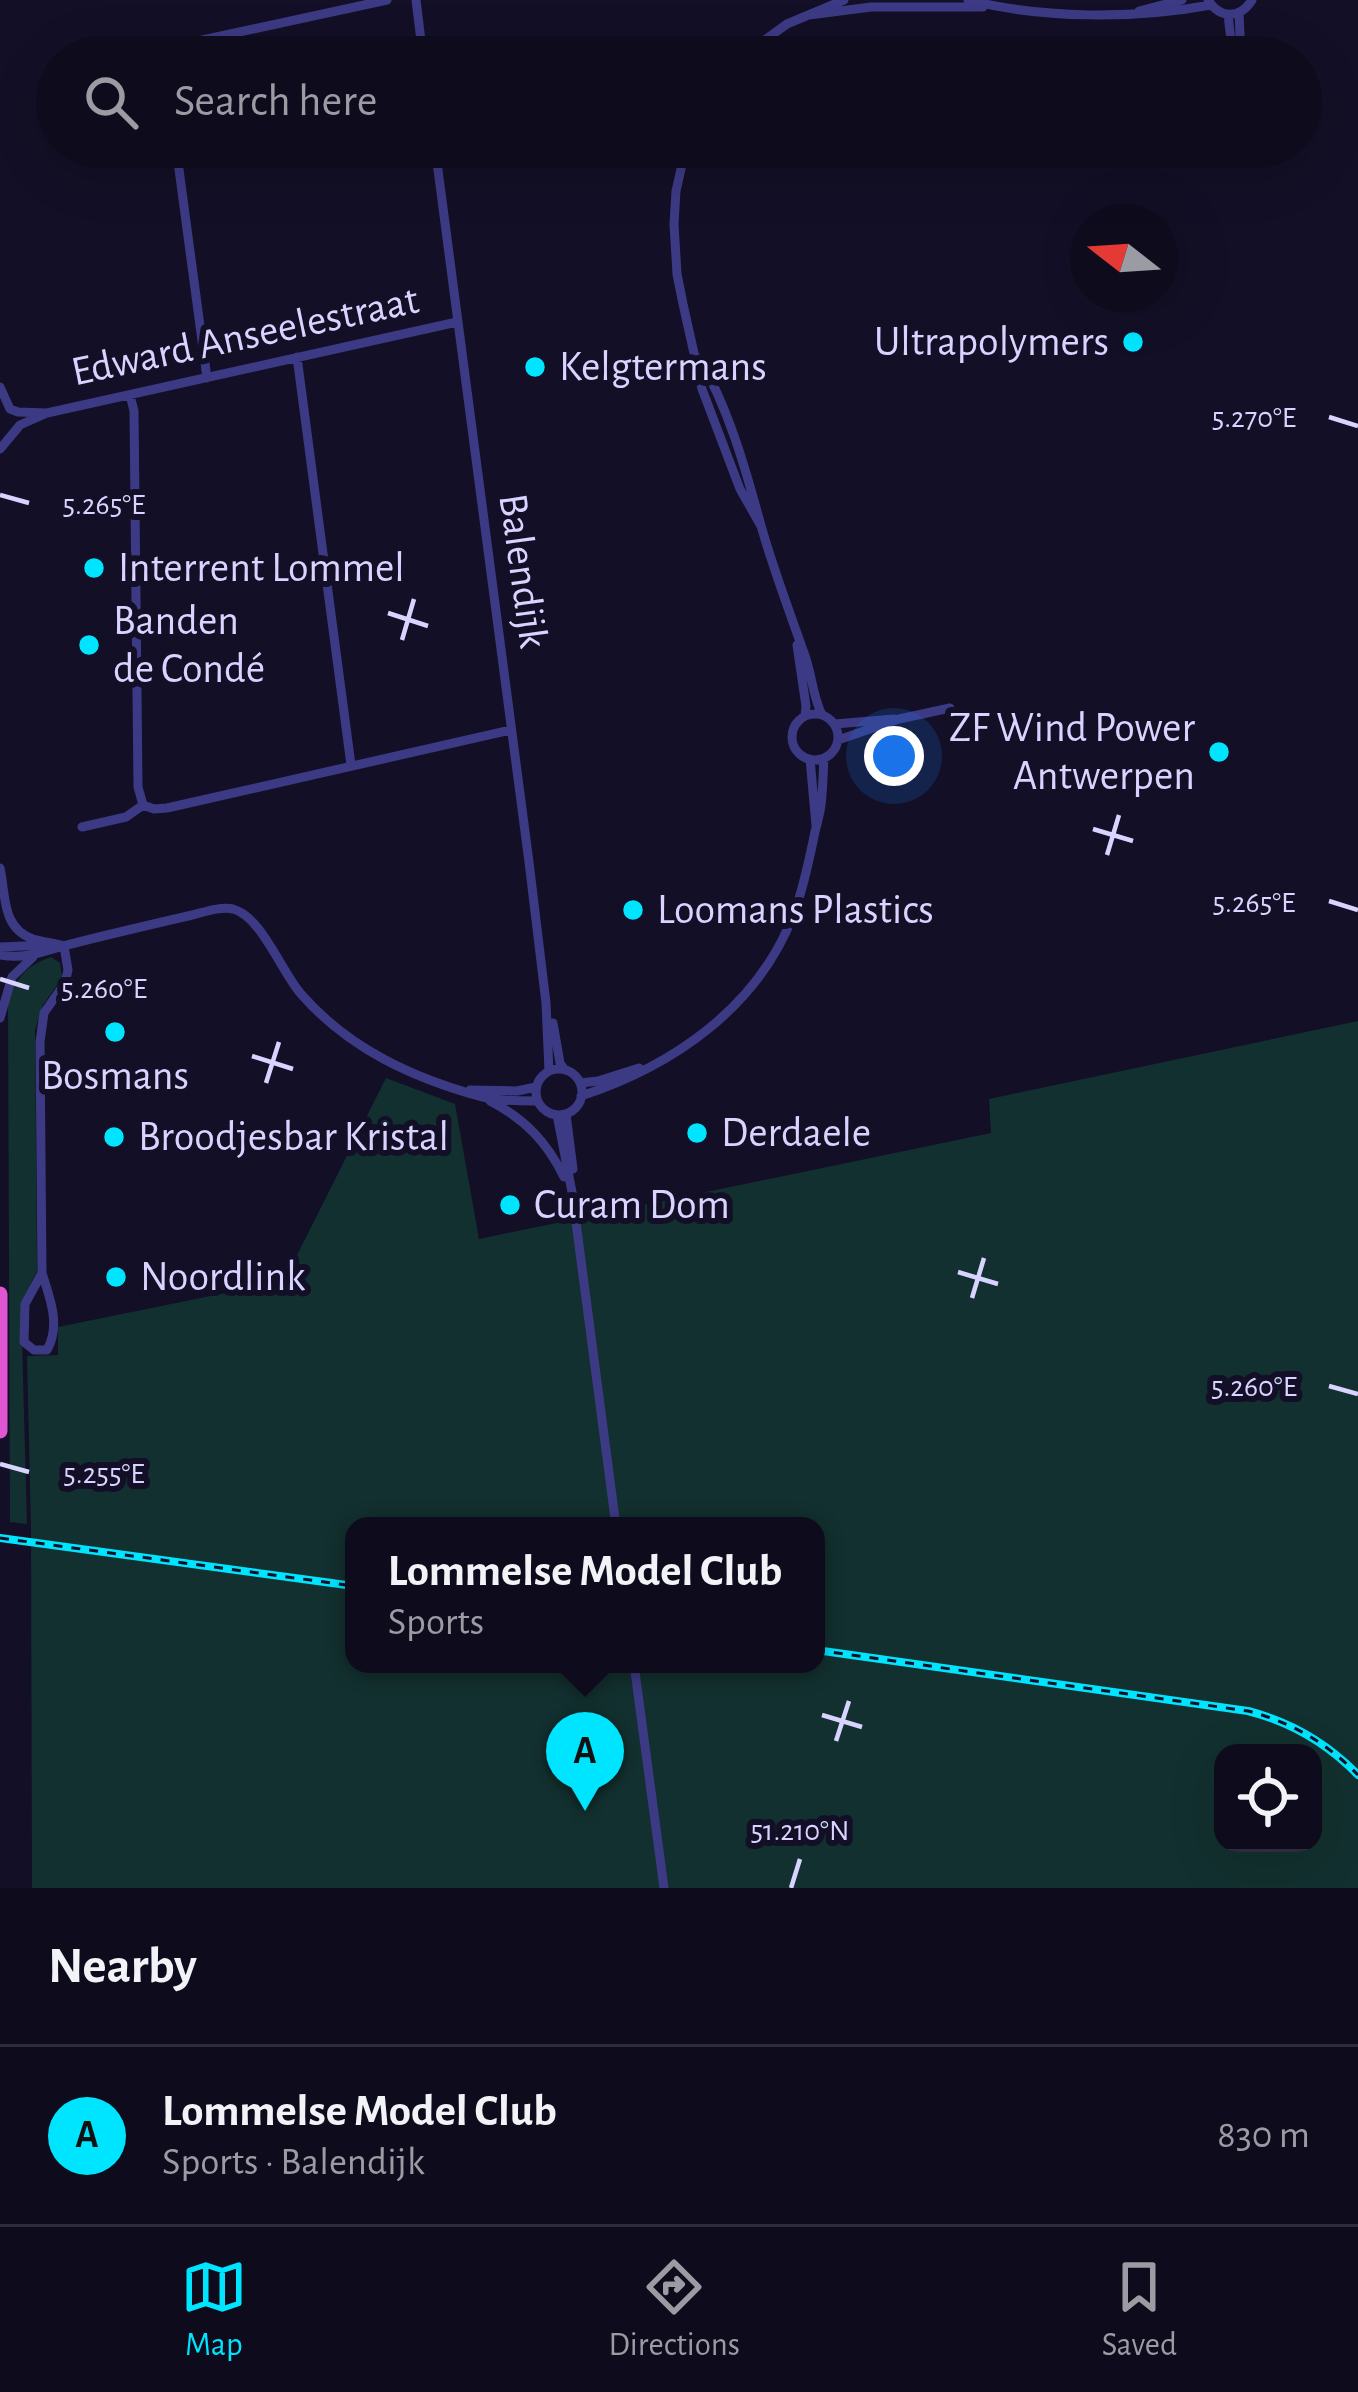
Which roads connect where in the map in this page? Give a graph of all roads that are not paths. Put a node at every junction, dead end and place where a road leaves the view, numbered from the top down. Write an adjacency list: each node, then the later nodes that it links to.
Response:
1 (387, 0): 13 (street)
2 (416, 0): 14 (street)
3 (844, 0): 12 (street)
4 (968, 0): 9 (street)
5 (1182, 0): 10 (street)
6 (1252, 0): 11 (street)
7 (899, 3): 9 (street); 12 (street)
8 (1210, 3): 10 (street); 11 (street)
9 (992, 6): 10 (street)
10 (1134, 13)
11 (1233, 14): 16 (street)
12 (809, 15): 15 (street)
13 (221, 36)
14 (420, 36)
15 (770, 36)
16 (1235, 36)
17 (179, 168): 22 (street)
18 (438, 168): 20 (street, Balendijk)
19 (681, 168): 27 (street)
20 (458, 322): 21 (street, Edward Anseelestraat); 33 (street, Balendijk)
21 (297, 357): 22 (street, Edward Anseelestraat); 37 (street)
22 (207, 378): 24 (street, Edward Anseelestraat)
23 (0, 387): 25 (street, Edward Anseelestraat)
24 (130, 395): 25 (street, Edward Anseelestraat); 38 (street)
25 (47, 413): 26 (street, Edward Anseelestraat)
26 (0, 449)
27 (796, 634): 29 (street); 30 (street)
28 (950, 708): 31 (street)
29 (822, 715): 30 (street); 32 (street)
30 (805, 716): 36 (street)
31 (899, 719): 32 (street); 34 (street)
32 (835, 724): 34 (street)
33 (511, 730): 37 (street); 45 (street, Balendijk)
34 (838, 740): 35 (street)
35 (824, 758): 36 (street); 39 (street)
36 (810, 759): 39 (street)
37 (351, 765): 38 (street)
38 (143, 805): 40 (street)
39 (816, 826): 47 (street)
40 (82, 827)
41 (0, 868): 42 (street)
42 (64, 946): 43 (street); 44 (street); 52 (street); 58 (street)
43 (0, 951): 44 (street)
44 (35, 956): 46 (street)
45 (546, 1003): 48 (street, Balendijk); 49 (street, Balendijk)
46 (0, 1018)
47 (650, 1066): 50 (street); 53 (street)
48 (565, 1070): 49 (street); 50 (street)
49 (549, 1071): 51 (street)
50 (580, 1083): 53 (street)
51 (536, 1087): 52 (street); 55 (street)
52 (464, 1090): 54 (street)
53 (581, 1096): 56 (street)
54 (482, 1097): 55 (street); 57 (street)
55 (537, 1101): 56 (street)
56 (562, 1115): 57 (street)
57 (572, 1192): 61 (street)
58 (42, 1273): 58 (street)
59 (0, 1294): 60 (highway)
60 (0, 1431)
61 (615, 1517)
62 (635, 1673): 63 (street)
63 (664, 1888)

